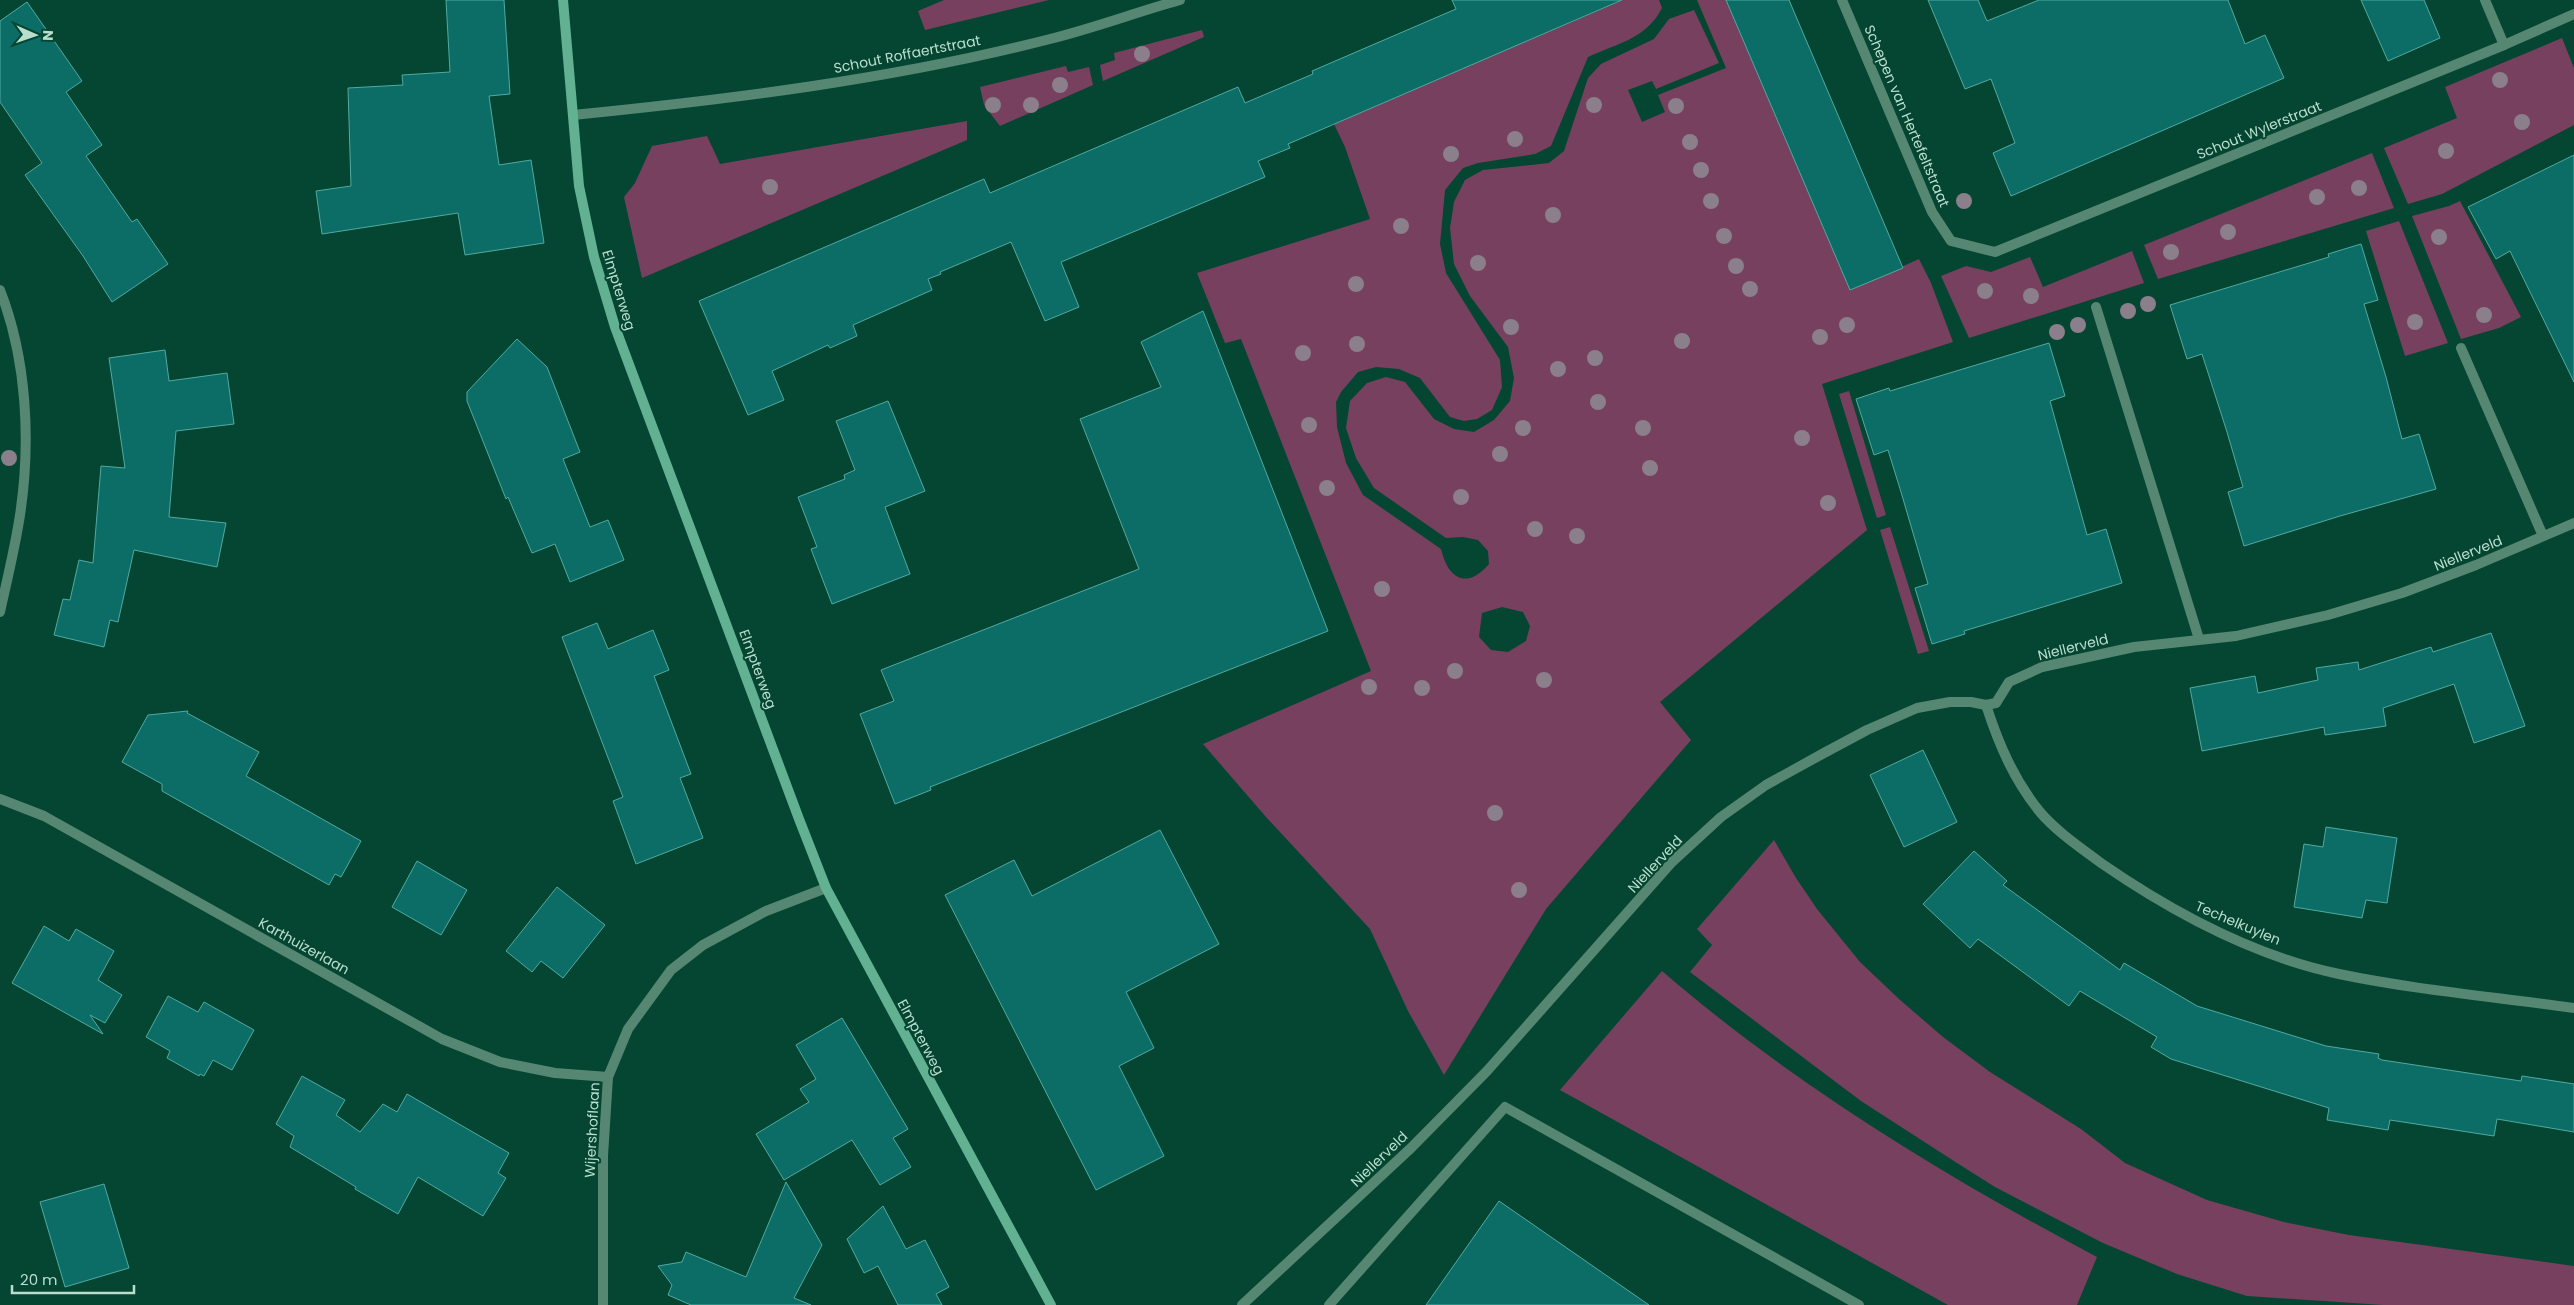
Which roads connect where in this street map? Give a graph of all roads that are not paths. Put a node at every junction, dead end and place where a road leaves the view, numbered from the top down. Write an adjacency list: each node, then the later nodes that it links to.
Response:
1 (563, 0): 8 (street, Elmpterweg)
2 (1180, 0): 5 (street, Schout Roffaertstraat)
3 (1842, 0): 9 (street, Schepen van Hertefeltstraat)
4 (2485, 0): 7 (street)
5 (1166, 2): 8 (street, Schout Roffaertstraat)
6 (2574, 14): 7 (street, Schout Wylerstraat)
7 (2504, 46): 9 (street, Schout Wylerstraat)
8 (573, 115): 19 (street, Elmpterweg)
9 (1951, 241)
10 (0, 290): 15 (street)
11 (2096, 307): 16 (street)
12 (2461, 348): 14 (street)
13 (2574, 523): 14 (street, Niellerveld)
14 (2543, 536): 16 (street, Niellerveld)
15 (0, 612)
16 (2199, 638): 17 (street, Niellerveld)
17 (1986, 705): 20 (street, Techelkuylen); 24 (street, Niellerveld)
18 (0, 799): 21 (street, Karthuizerlaan)
19 (826, 888): 21 (street, Wijershoflaan); 23 (street, Elmpterweg)
20 (2574, 1008)
21 (608, 1077): 22 (street, Wijershoflaan)
22 (603, 1305)
23 (1051, 1305)
24 (1242, 1305)
25 (1329, 1305): 26 (street)
26 (1859, 1305)

